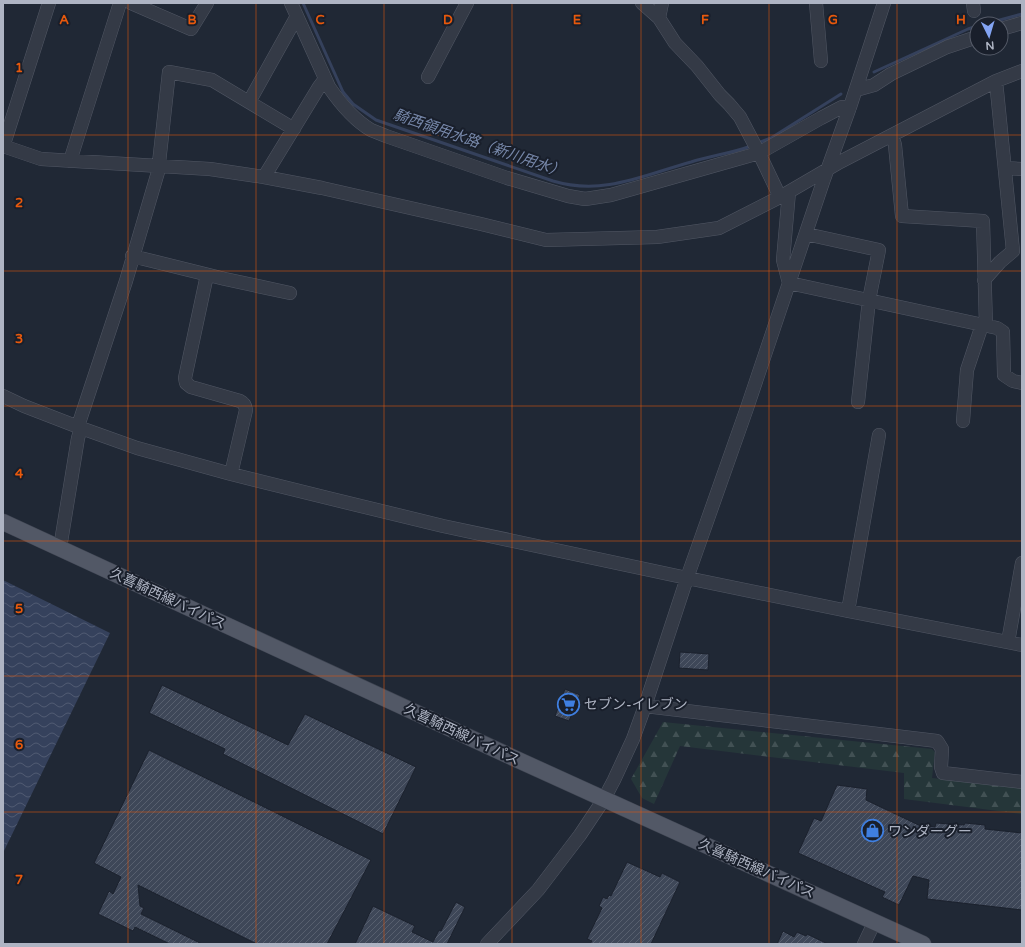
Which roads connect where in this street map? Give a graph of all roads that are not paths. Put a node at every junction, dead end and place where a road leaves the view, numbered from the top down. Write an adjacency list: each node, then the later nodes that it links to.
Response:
1 (49, 3): 26 (street)
2 (120, 3): 28 (street)
3 (131, 3): 4 (street)
4 (208, 3)
5 (291, 3): 11 (street)
6 (467, 3): 18 (street)
7 (642, 3): 12 (street)
8 (662, 3): 12 (street)
9 (816, 3): 16 (street)
10 (884, 3): 21 (street)
11 (297, 16): 19 (street); 22 (street)
12 (659, 18): 27 (street)
13 (1022, 23): 14 (street)
14 (1009, 27)
15 (969, 40): 21 (street)
16 (821, 61)
17 (1022, 71): 20 (street)
18 (428, 77)
19 (325, 79): 24 (street); 27 (street)
20 (996, 81): 25 (street); 30 (street)
21 (856, 90): 23 (street)
22 (249, 102): 24 (street); 29 (street)
23 (850, 107): 27 (street); 31 (street)
24 (294, 129): 33 (street)
25 (892, 136): 31 (street); 39 (street)
26 (3, 146): 28 (street)
27 (759, 153): 34 (street)
28 (70, 161): 29 (street)
29 (159, 165): 33 (street); 37 (street)
30 (1005, 168): 32 (street); 36 (street)
31 (828, 169): 34 (street); 35 (street)
32 (1022, 169)
33 (264, 178): 34 (street)
34 (785, 195): 40 (street)
35 (806, 234): 40 (street); 42 (street)
36 (1017, 234): 39 (street)
37 (132, 256): 38 (street); 48 (street)
38 (207, 275): 41 (street); 50 (street)
39 (984, 280): 43 (street)
40 (790, 283): 42 (street); 54 (street)
41 (290, 293)
42 (870, 300): 43 (street); 46 (street)
43 (984, 325): 44 (street); 47 (street)
44 (1022, 383)
45 (3, 396): 48 (street)
46 (858, 402)
47 (963, 421)
48 (79, 427): 50 (street); 52 (street)
49 (880, 435): 55 (street)
50 (231, 474): 54 (street)
51 (3, 522): 52 (main road, 久喜騎西線バイパス)
52 (60, 548): 60 (main road, 久喜騎西線バイパス)
53 (1022, 563): 56 (street)
54 (687, 578): 55 (street); 58 (street)
55 (848, 611): 56 (street)
56 (1008, 642): 57 (street)
57 (1022, 645)
58 (645, 706): 59 (street); 60 (street)
59 (1022, 782)
60 (604, 799): 61 (main road, 久喜騎西線バイパス); 62 (street)
61 (874, 921): 63 (street); 64 (main road, 久喜騎西線バイパス)
62 (487, 944)
63 (864, 944)
64 (923, 944)

